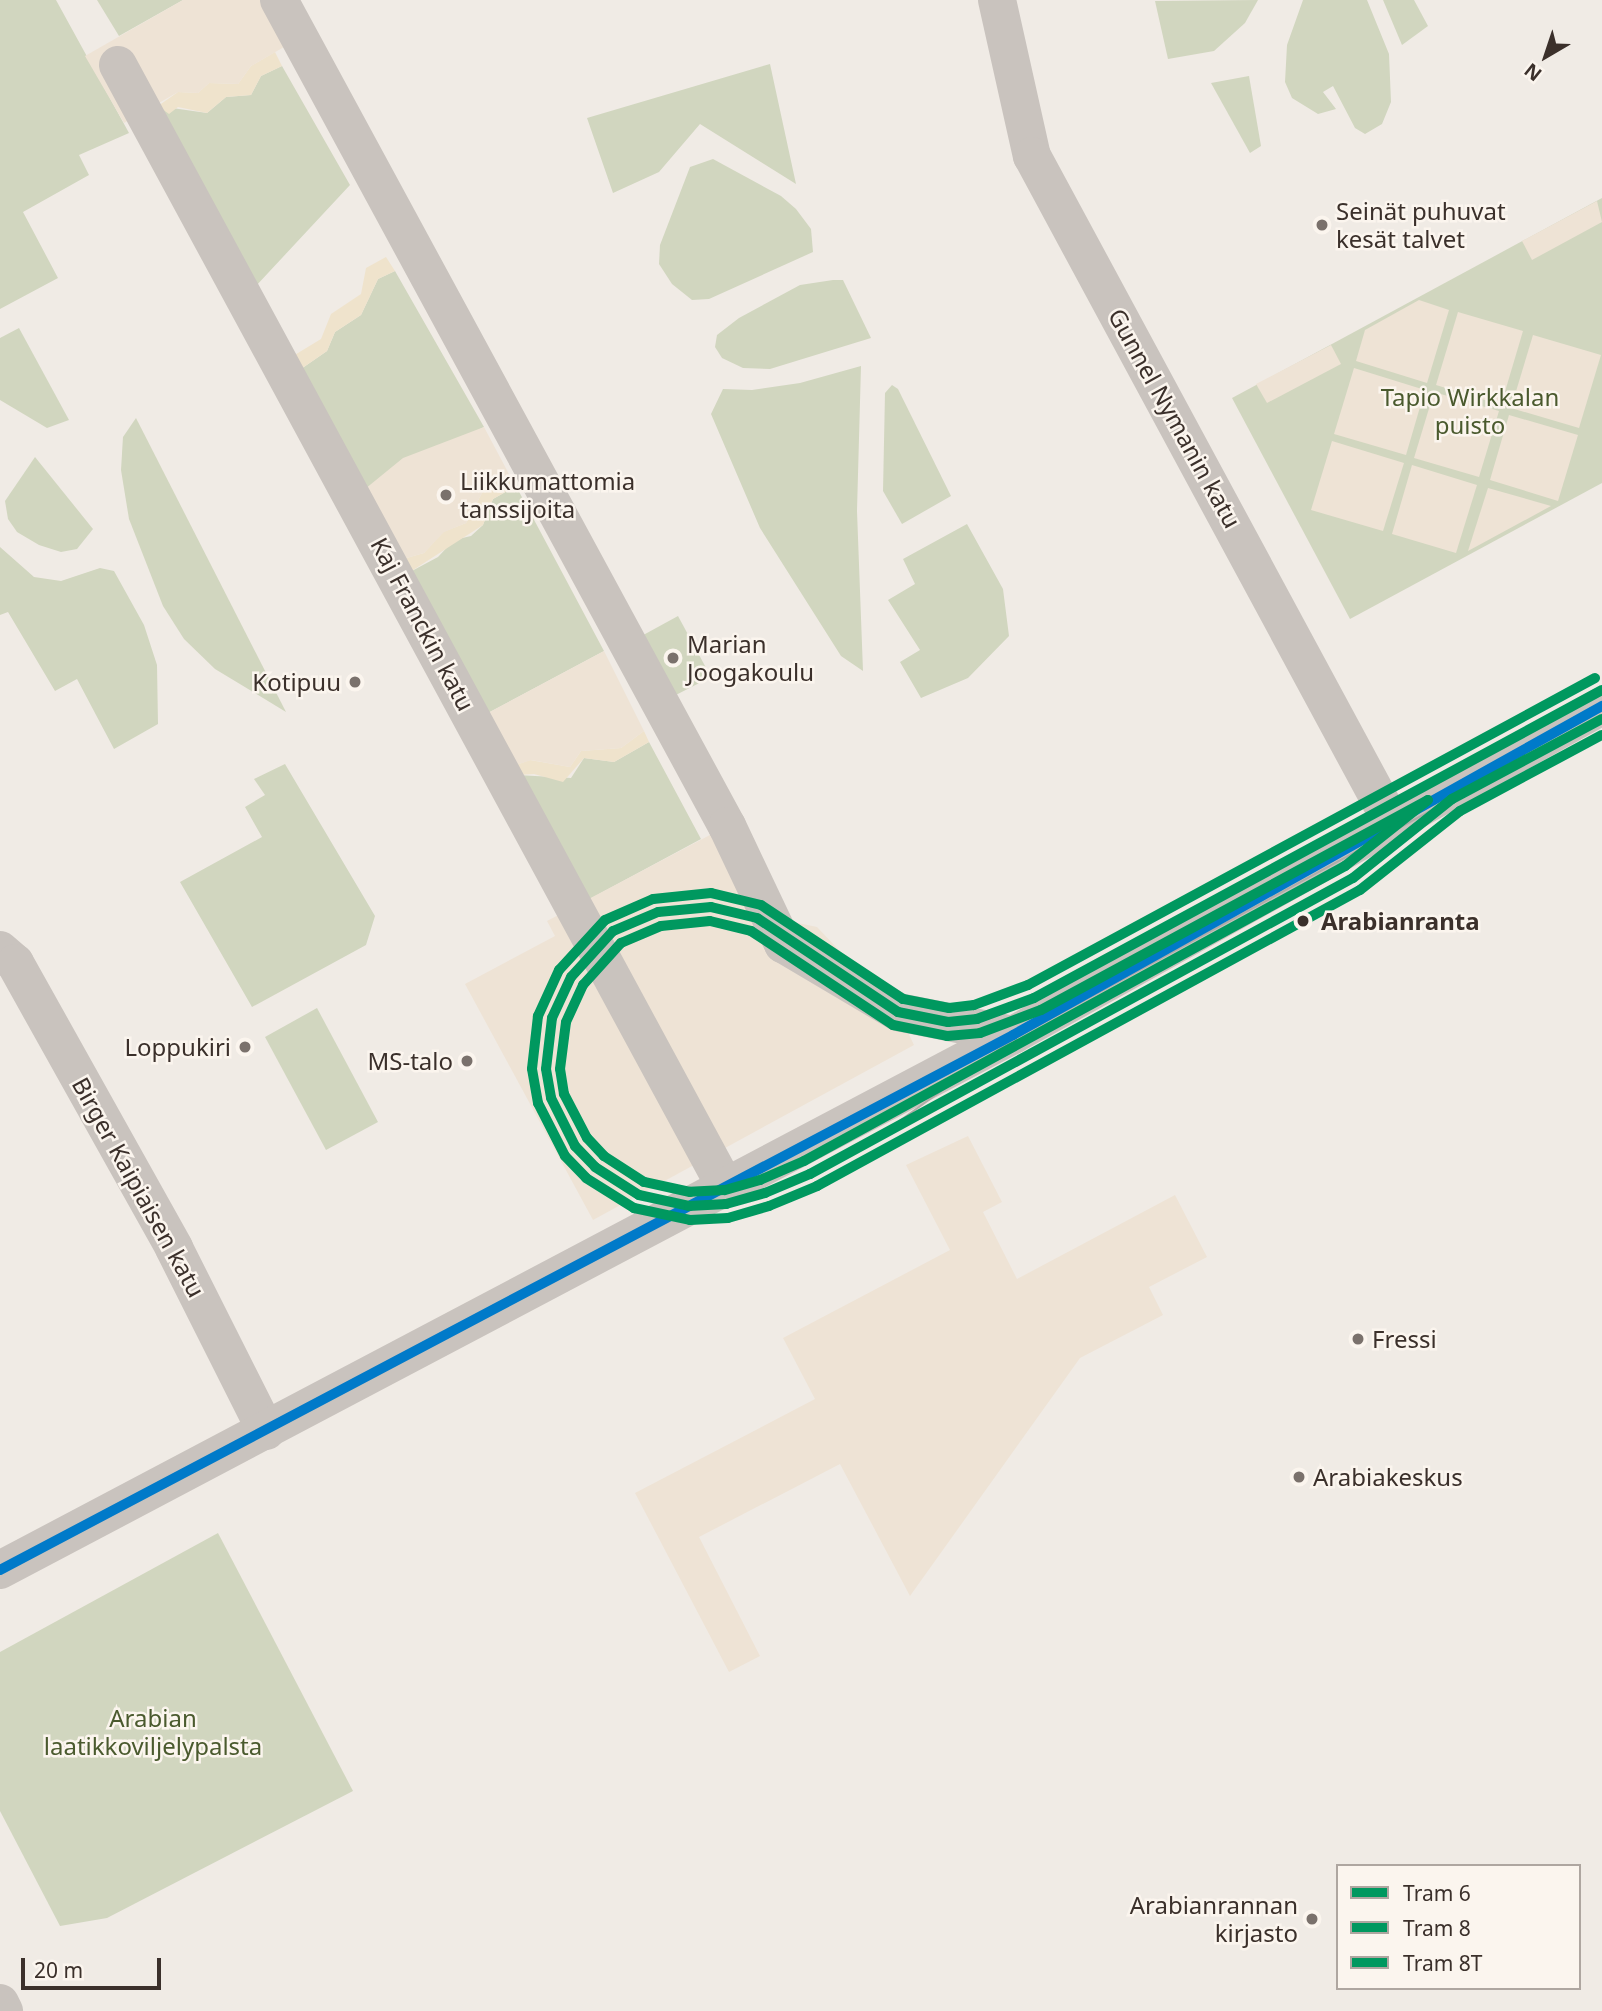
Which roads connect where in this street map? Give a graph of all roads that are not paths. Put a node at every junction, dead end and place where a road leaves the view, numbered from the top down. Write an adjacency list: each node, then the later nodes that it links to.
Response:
1 (279, 0): 7 (street)
2 (997, 0): 5 (street, Gunnel Nymanin katu)
3 (118, 65): 8 (street, Kaj Franckin katu)
4 (1602, 706): 5 (street)
5 (1392, 822): 7 (street)
6 (0, 950): 9 (street, Birger Kaipiaisen katu)
7 (1013, 1035): 8 (street)
8 (725, 1186): 9 (street)
9 (266, 1431): 10 (street)
10 (0, 1570)
11 (0, 2003): 12 (street)
12 (4, 2011)

